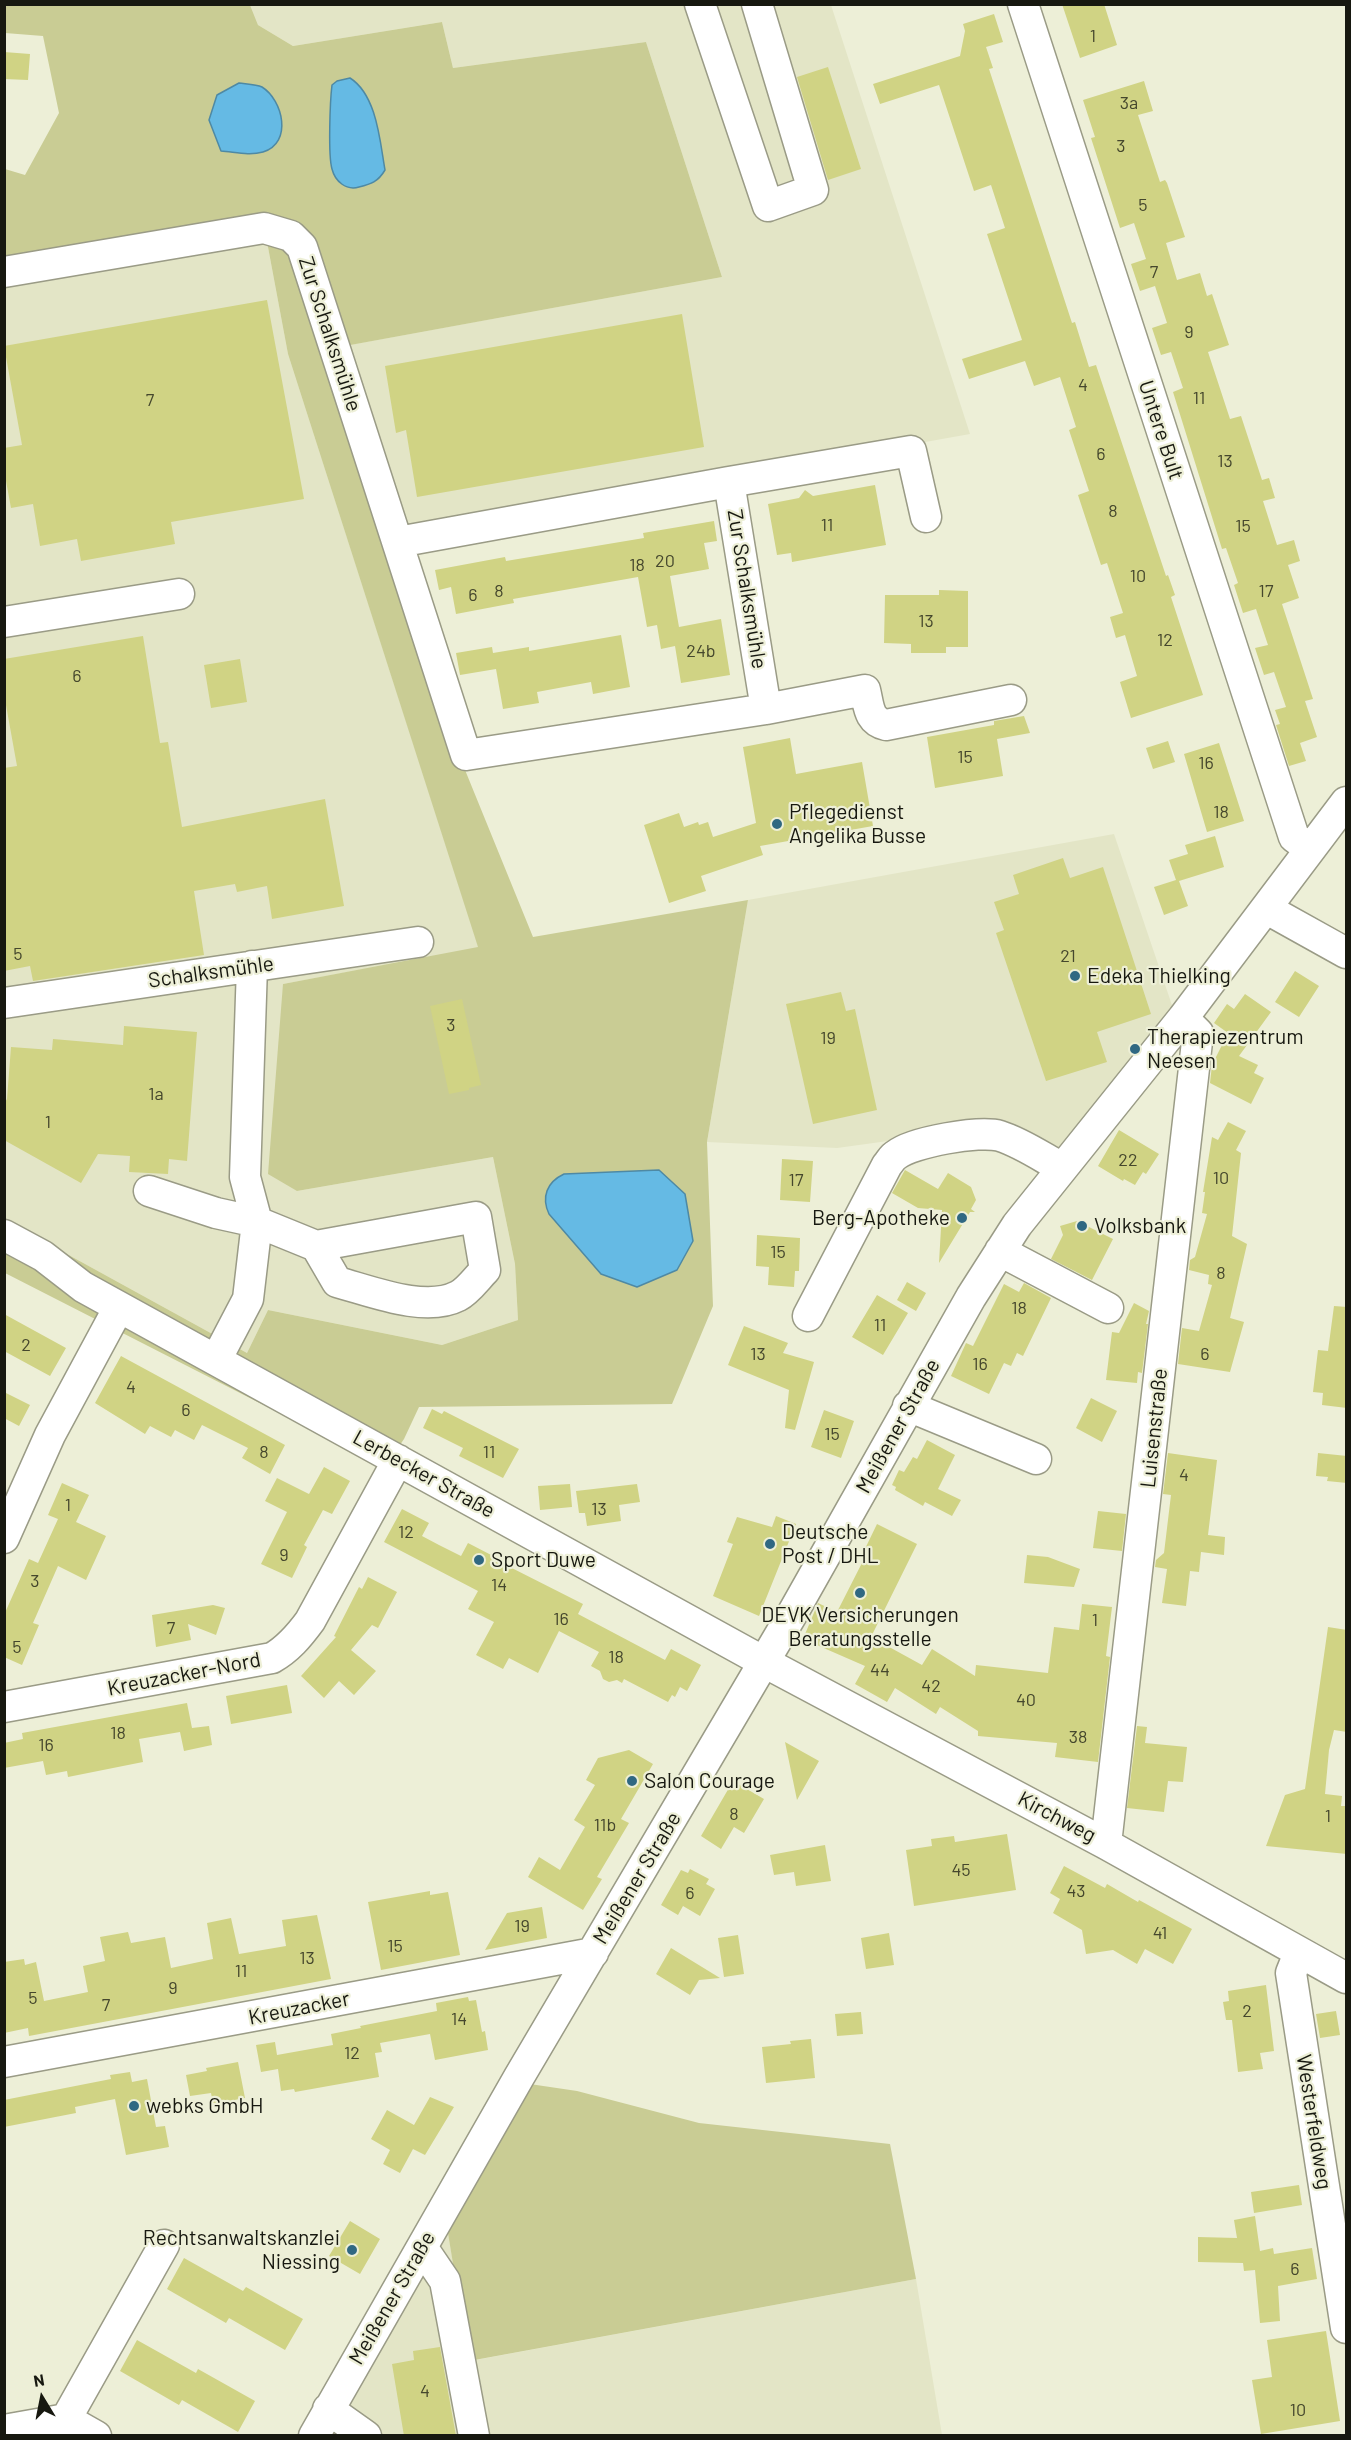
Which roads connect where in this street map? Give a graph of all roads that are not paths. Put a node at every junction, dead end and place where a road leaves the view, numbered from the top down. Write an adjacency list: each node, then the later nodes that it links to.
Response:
1 (700, 4): 2 (street)
2 (757, 4)
3 (1023, 4): 13 (street, Untere Bult)
4 (4, 272): 7 (street, Zur Schalksmühle)
5 (729, 482): 6 (street); 7 (street, Zur Schalksmühle); 11 (street, Zur Schalksmühle)
6 (926, 517)
7 (398, 542): 11 (street, Zur Schalksmühle)
8 (179, 594): 9 (street)
9 (4, 622)
10 (1011, 700): 11 (street, Zur Schalksmühle)
11 (766, 709)
12 (1347, 802): 13 (street, Meißener Straße)
13 (1310, 849): 14 (street, Meißener Straße)
14 (1267, 909): 16 (street); 19 (street, Meißener Straße)
15 (418, 942): 17 (street, Schalksmühle)
16 (1347, 953)
17 (252, 966): 18 (street, Schalksmühle); 22 (street)
18 (4, 1003)
19 (1183, 1018): 20 (street, Meißener Straße); 38 (street, Luisenstraße)
20 (1062, 1168): 25 (street, Meißener Straße); 30 (street)
21 (149, 1191): 22 (street)
22 (257, 1222): 24 (street); 31 (street)
23 (4, 1235): 27 (street, Lerbecker Straße)
24 (316, 1246): 24 (street)
25 (1000, 1251): 29 (street); 32 (street, Meißener Straße)
26 (4, 1258): 27 (street, Lerbecker Straße)
27 (83, 1287): 28 (street, Lerbecker Straße)
28 (119, 1307): 31 (street, Lerbecker Straße); 35 (street)
29 (1108, 1308)
30 (807, 1316)
31 (216, 1360): 34 (street, Lerbecker Straße)
32 (908, 1406): 33 (street); 36 (street, Meißener Straße)
33 (1036, 1459)
34 (398, 1460): 36 (street, Lerbecker Straße); 37 (street, Kreuzacker-Nord)
35 (4, 1538)
36 (765, 1662): 38 (street, Kirchweg); 39 (street, Meißener Straße)
37 (4, 1707)
38 (1106, 1844): 40 (street, Kirchweg)
39 (593, 1953): 42 (street, Kreuzacker); 44 (street, Meißener Straße)
40 (1299, 1953): 41 (street, Kirchweg); 45 (street, Westerfeldweg)
41 (1347, 1978)
42 (4, 2062)
43 (164, 2245): 47 (street)
44 (422, 2247): 46 (street, Meißener Straße); 52 (street)
45 (1347, 2328)
46 (328, 2409): 50 (street, Meißener Straße); 51 (street)
47 (66, 2419): 48 (street); 49 (street)
48 (4, 2430)
49 (96, 2436)
50 (314, 2436)
51 (366, 2436)
52 (474, 2436)

